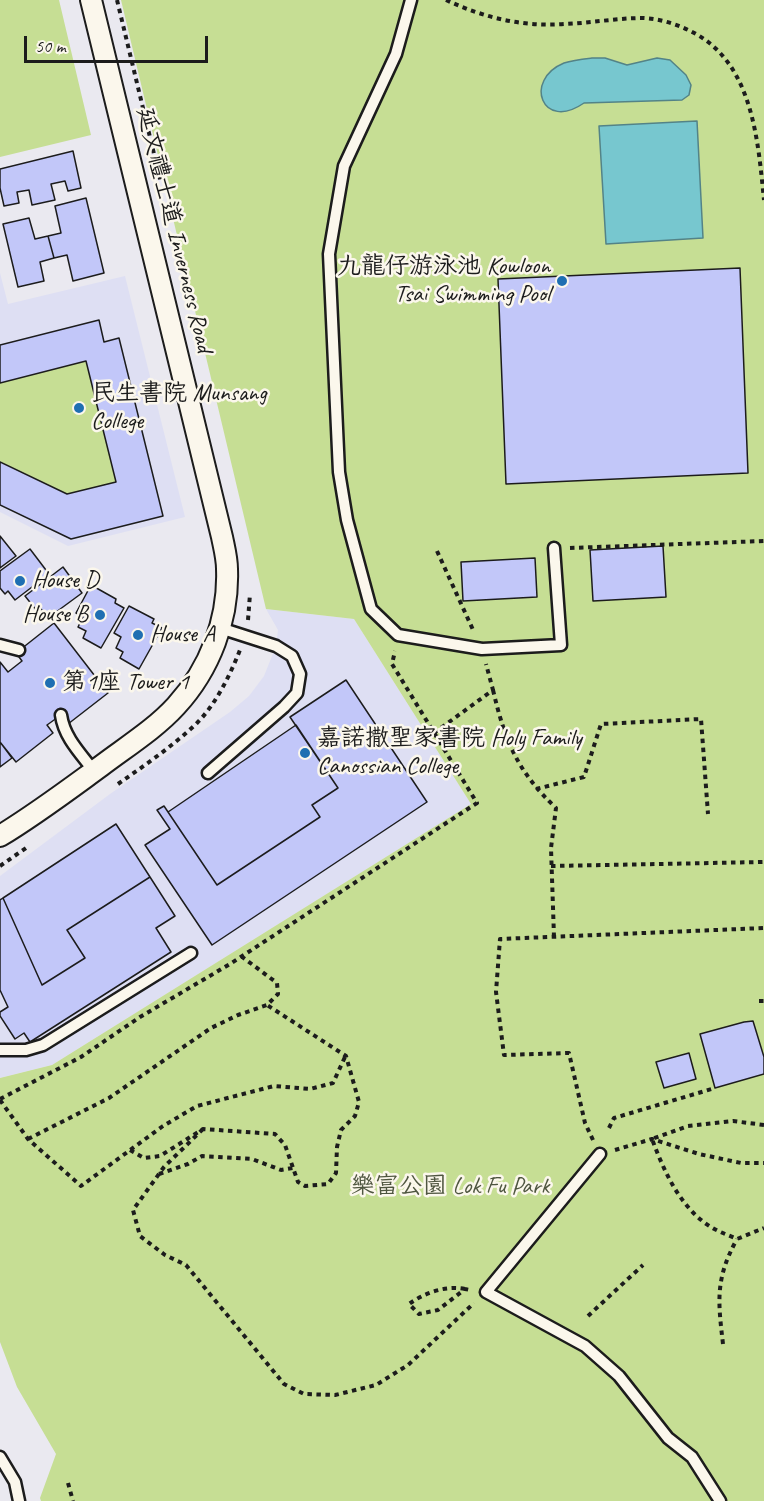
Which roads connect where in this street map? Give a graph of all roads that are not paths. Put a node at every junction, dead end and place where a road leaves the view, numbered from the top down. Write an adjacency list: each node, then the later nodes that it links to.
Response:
1 (91, 0): 4 (street, 延文禮士道 Inverness Road)
2 (411, 0): 3 (lane)
3 (554, 548)
4 (220, 628): 8 (street, 延文禮士道 Inverness Road); 9 (lane)
5 (0, 645): 6 (lane)
6 (19, 650)
7 (61, 715): 8 (lane)
8 (94, 771): 10 (street, 延文禮士道 Inverness Road)
9 (208, 773)
10 (0, 836)
11 (191, 953): 12 (lane)
12 (0, 1050)
13 (600, 1154): 16 (lane)
14 (0, 1457): 15 (lane)
15 (19, 1501)
16 (720, 1501)

